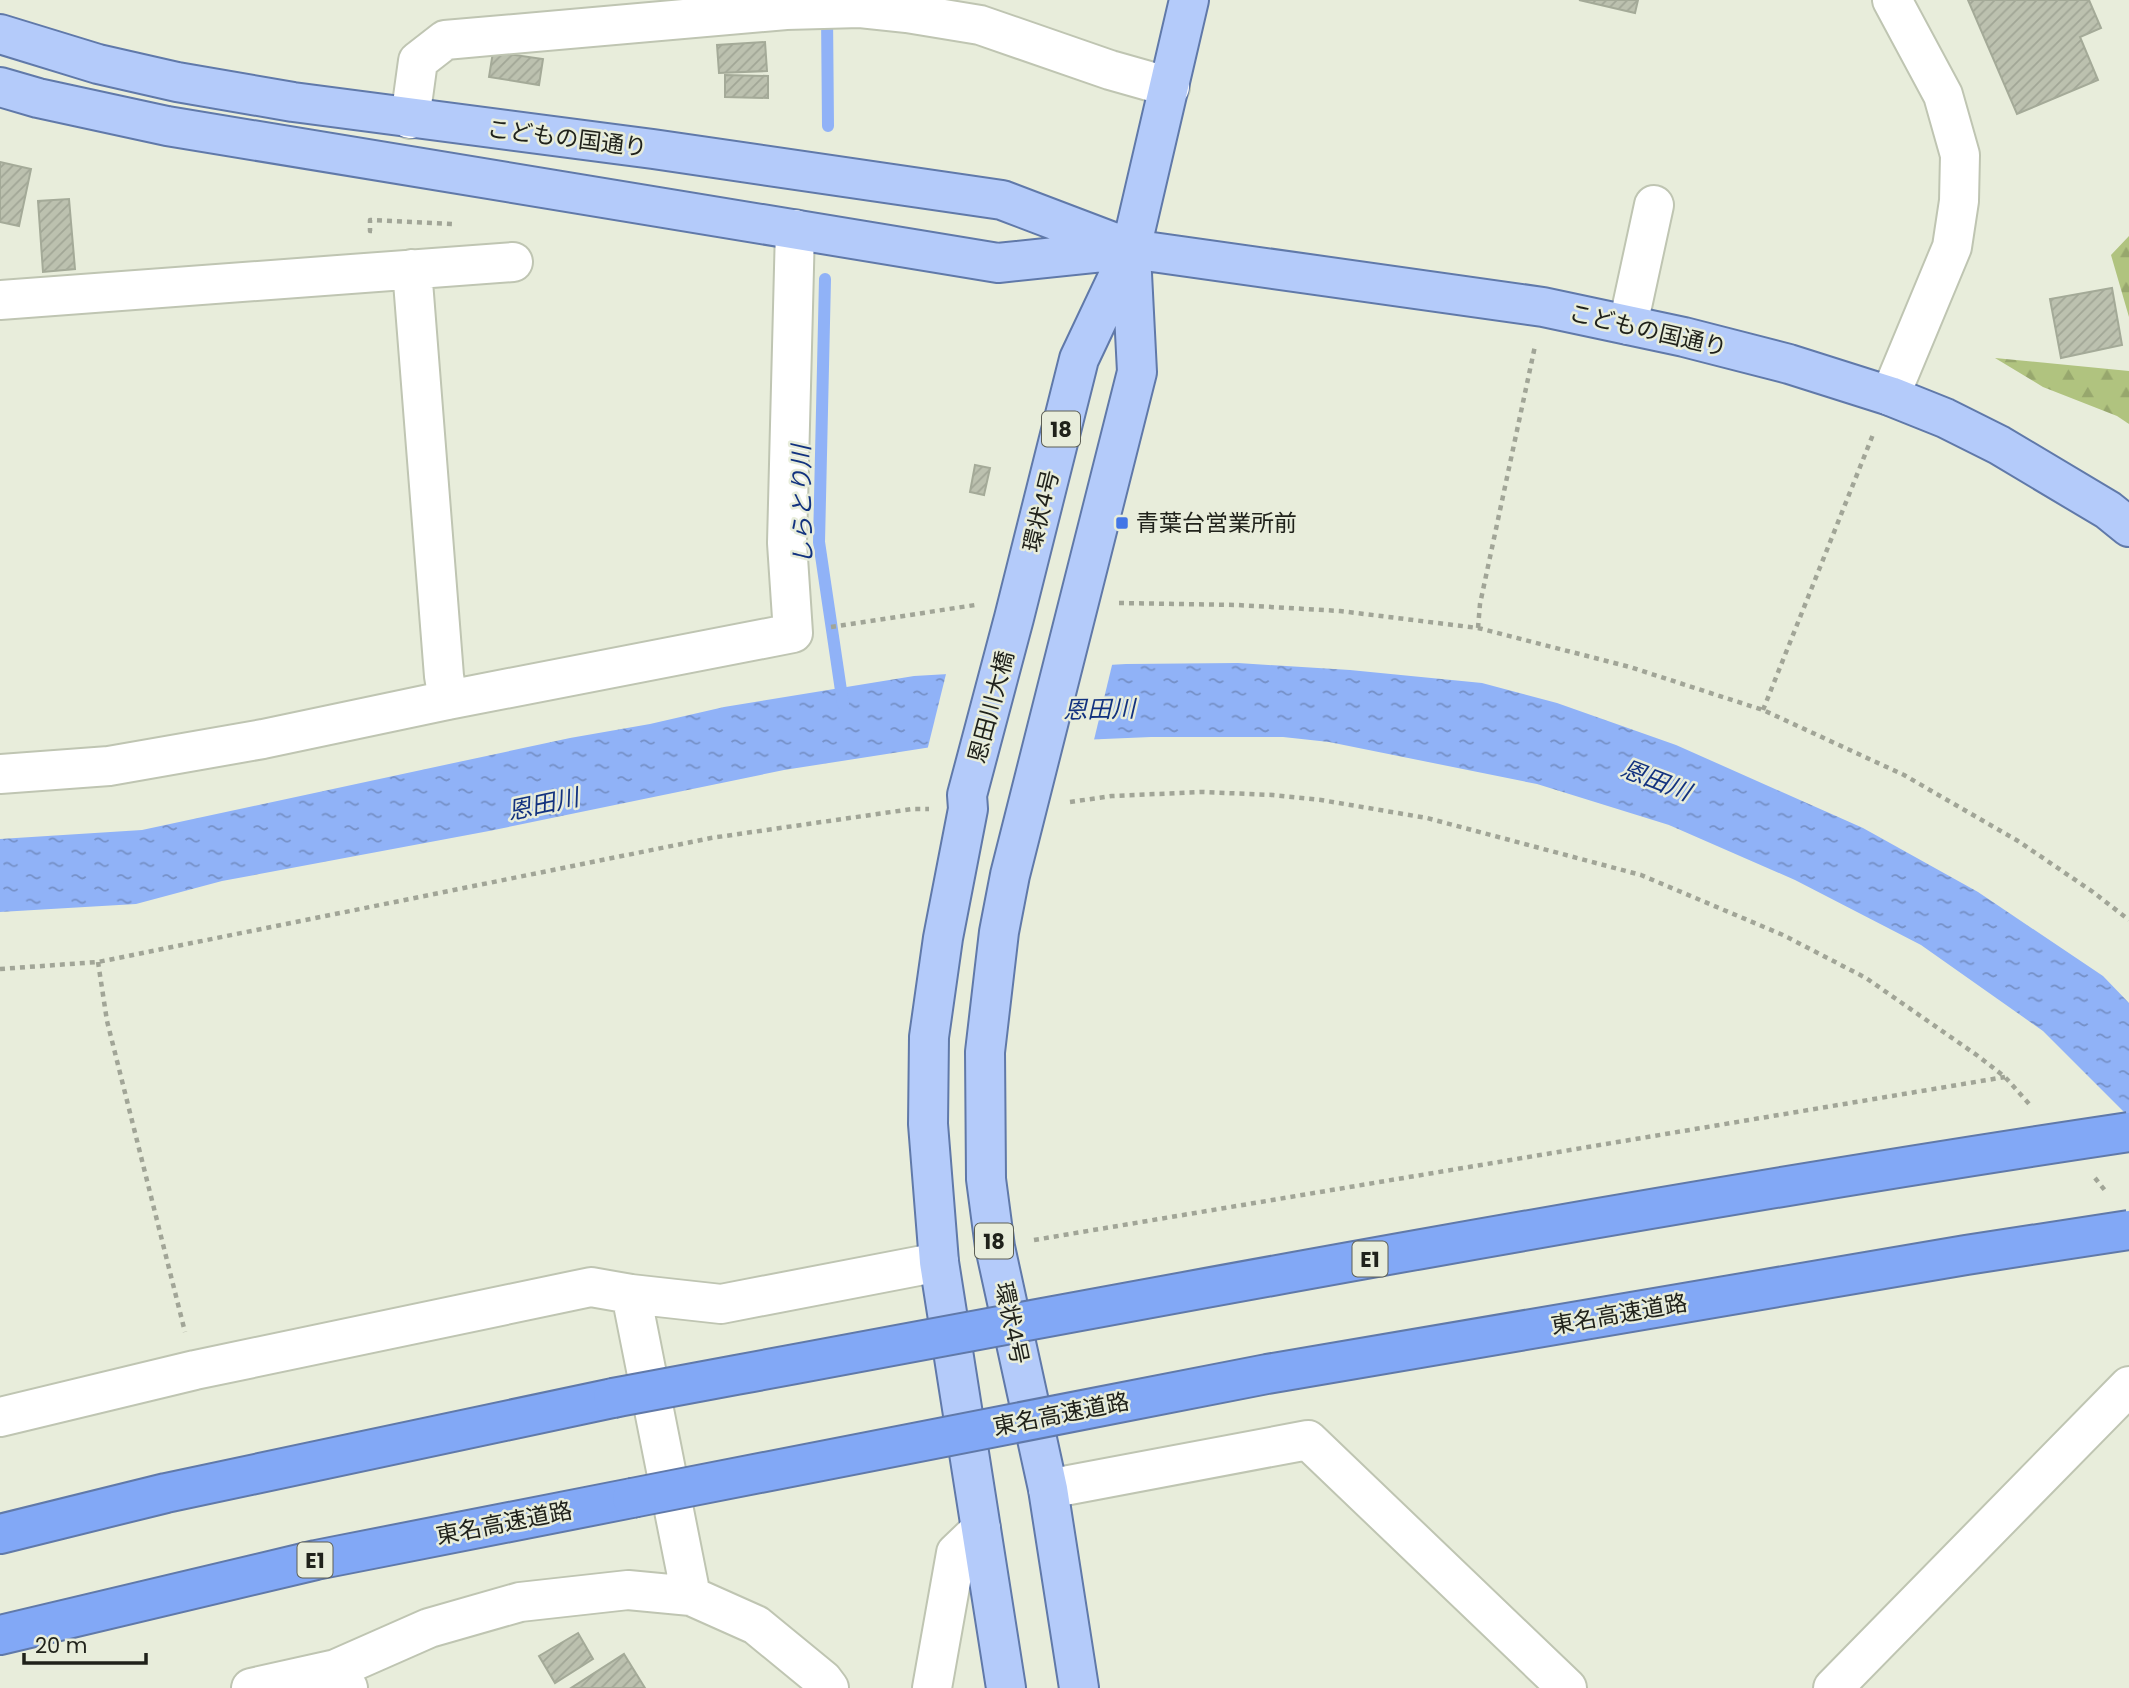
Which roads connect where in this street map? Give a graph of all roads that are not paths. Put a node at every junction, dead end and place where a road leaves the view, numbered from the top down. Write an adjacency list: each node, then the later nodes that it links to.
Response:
1 (1189, 0): 7 (main road, 環状4号 / 18)
2 (1892, 0): 16 (street)
3 (860, 4): 4 (street); 7 (street)
4 (786, 5): 8 (street)
5 (0, 34): 8 (main road, こどもの国通り)
6 (0, 87): 10 (main road, こどもの国通り)
7 (1170, 87): 11 (main road, 環状4号 / 18)
8 (410, 119): 11 (main road, こどもの国通り)
9 (1654, 205): 15 (street)
10 (795, 229): 11 (main road, こどもの国通り); 19 (street)
11 (1131, 248): 15 (main road, こどもの国通り); 18 (main road, 環状4号 / 18); 27 (main road, 環状4号 / 18)
12 (513, 262): 13 (street)
13 (412, 269): 14 (street); 19 (street)
14 (0, 300)
15 (1628, 325): 16 (main road, こどもの国通り)
16 (1890, 396): 17 (main road, こどもの国通り)
17 (2129, 527)
18 (1014, 618): 23 (main road, 恩田川大橋 / 18)
19 (448, 700): 20 (street)
20 (0, 774)
21 (2129, 1132): 29 (highway, E1, bridge)
22 (2129, 1230): 31 (highway, 東名高速道路 / E1, bridge)
23 (939, 1262): 24 (street); 28 (main road, 18)
24 (631, 1294): 26 (street); 30 (street)
25 (2129, 1386): 39 (street)
26 (0, 1417)
27 (1048, 1489): 37 (main road, 環状4号 / 18); 38 (street)
28 (981, 1529): 35 (street); 36 (main road, 18)
29 (0, 1534)
30 (691, 1596): 32 (street); 34 (street)
31 (0, 1635)
32 (342, 1679): 33 (street)
33 (251, 1688)
34 (830, 1688)
35 (932, 1688)
36 (1006, 1688)
37 (1079, 1688)
38 (1567, 1688)
39 (1833, 1688)

